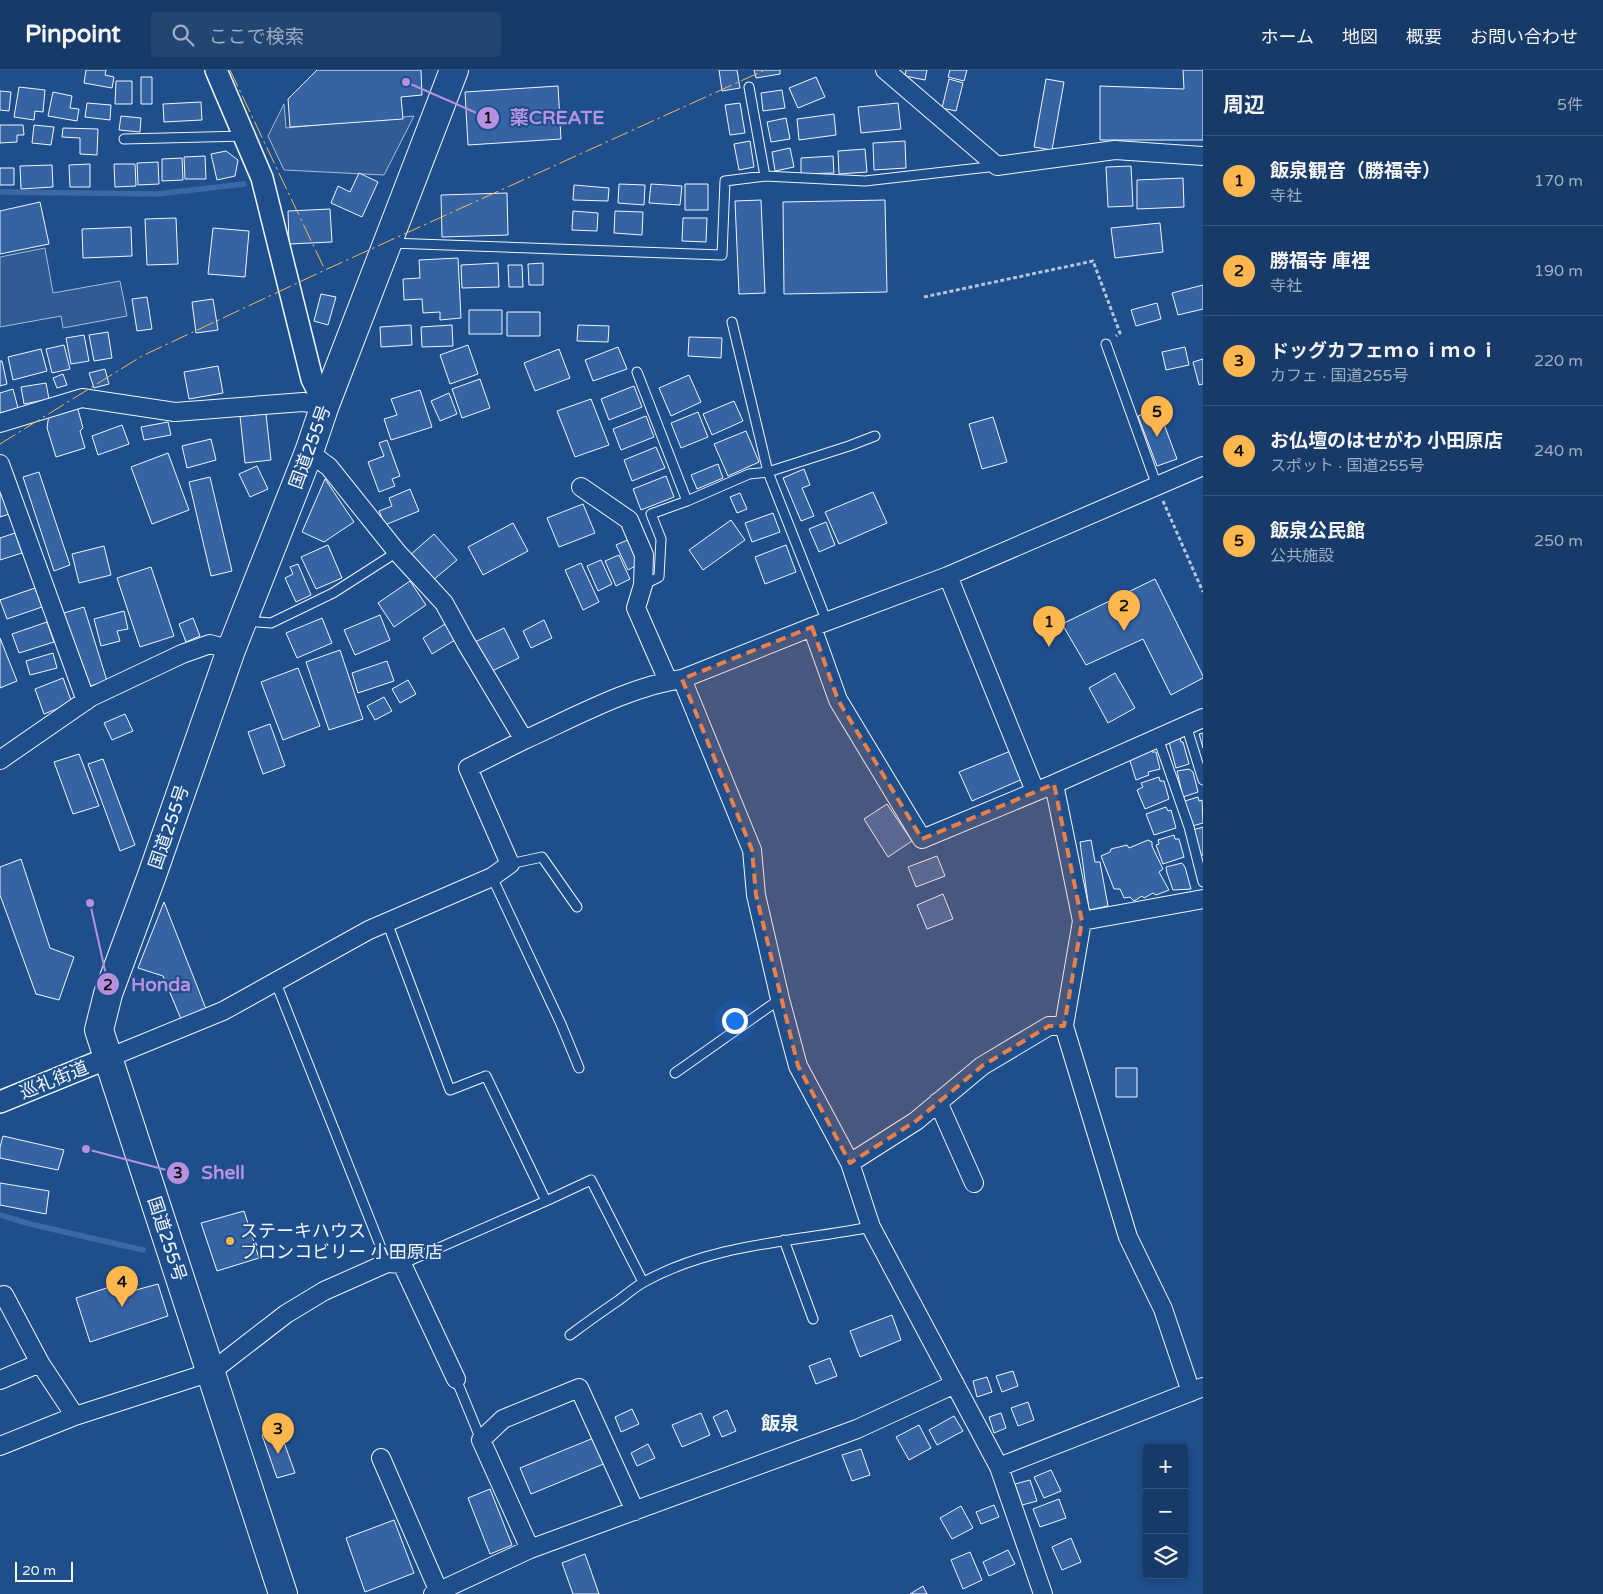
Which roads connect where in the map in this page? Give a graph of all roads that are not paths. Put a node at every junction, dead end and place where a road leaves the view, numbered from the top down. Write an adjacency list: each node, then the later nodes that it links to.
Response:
1 (216, 70): 5 (street)
2 (454, 70): 10 (highway, 国道255号)
3 (885, 70): 8 (street)
4 (749, 88): 9 (lane)
5 (245, 136): 6 (lane); 14 (street)
6 (124, 139)
7 (1203, 156): 8 (street)
8 (997, 166): 9 (lane)
9 (765, 176): 10 (lane)
10 (387, 242): 14 (highway, 国道255号)
11 (732, 322): 20 (lane)
12 (1106, 344): 21 (lane)
13 (636, 372): 23 (lane)
14 (324, 405): 15 (street); 17 (highway, 国道255号)
15 (0, 423)
16 (874, 436): 20 (lane)
17 (309, 452): 24 (street); 27 (highway, 国道255号)
18 (0, 464): 31 (street)
19 (1203, 466): 21 (street)
20 (768, 472): 23 (lane); 28 (lane)
21 (1157, 486): 25 (street)
22 (581, 487): 26 (street)
23 (687, 501): 26 (lane)
24 (397, 552): 27 (lane); 35 (street)
25 (948, 576): 28 (street); 39 (street)
26 (643, 585): 30 (street)
27 (243, 621): 29 (highway, 国道255号)
28 (819, 624): 30 (street); 39 (street)
29 (231, 650): 31 (street); 50 (highway, 国道255号)
30 (675, 680): 35 (street); 48 (street)
31 (86, 700): 36 (street)
32 (1203, 718): 33 (street)
33 (1186, 726): 34 (street); 37 (lane)
34 (1158, 738): 38 (street); 42 (lane)
35 (524, 740): 40 (street)
36 (0, 760)
37 (1203, 780)
38 (1054, 784): 39 (street); 45 (street)
39 (1035, 791)
40 (510, 864): 41 (street); 44 (lane)
41 (492, 877): 46 (street); 51 (lane)
42 (1203, 882)
43 (1203, 899): 45 (street)
44 (577, 907)
45 (1082, 921): 49 (street)
46 (386, 922): 47 (street); 57 (lane)
47 (276, 982): 50 (street); 60 (lane)
48 (780, 999): 52 (lane); 55 (street)
49 (1064, 1026): 54 (street); 70 (street)
50 (108, 1058): 53 (street, 巡礼街道); 66 (highway, 国道255号)
51 (579, 1068)
52 (675, 1073)
53 (0, 1102)
54 (938, 1102): 55 (street); 56 (street)
55 (850, 1162): 58 (street)
56 (974, 1183)
57 (546, 1201): 60 (lane); 61 (lane)
58 (871, 1227): 59 (lane); 69 (street)
59 (784, 1240): 61 (lane); 63 (lane)
60 (394, 1263): 66 (street); 67 (street)
61 (643, 1282): 64 (lane)
62 (0, 1297): 65 (street)
63 (813, 1319)
64 (570, 1335)
65 (40, 1363): 68 (street); 71 (street)
66 (211, 1372): 71 (street); 79 (highway, 国道255号)
67 (456, 1379): 72 (lane)
68 (0, 1380)
69 (955, 1384): 75 (street); 76 (street)
70 (1197, 1389): 75 (street)
71 (76, 1416): 73 (street)
72 (481, 1440): 76 (street); 77 (street)
73 (0, 1446)
74 (381, 1458): 78 (street)
75 (998, 1467): 80 (street)
76 (635, 1511): 77 (street)
77 (530, 1550): 78 (street)
78 (436, 1593)
79 (283, 1594)
80 (1043, 1594)

